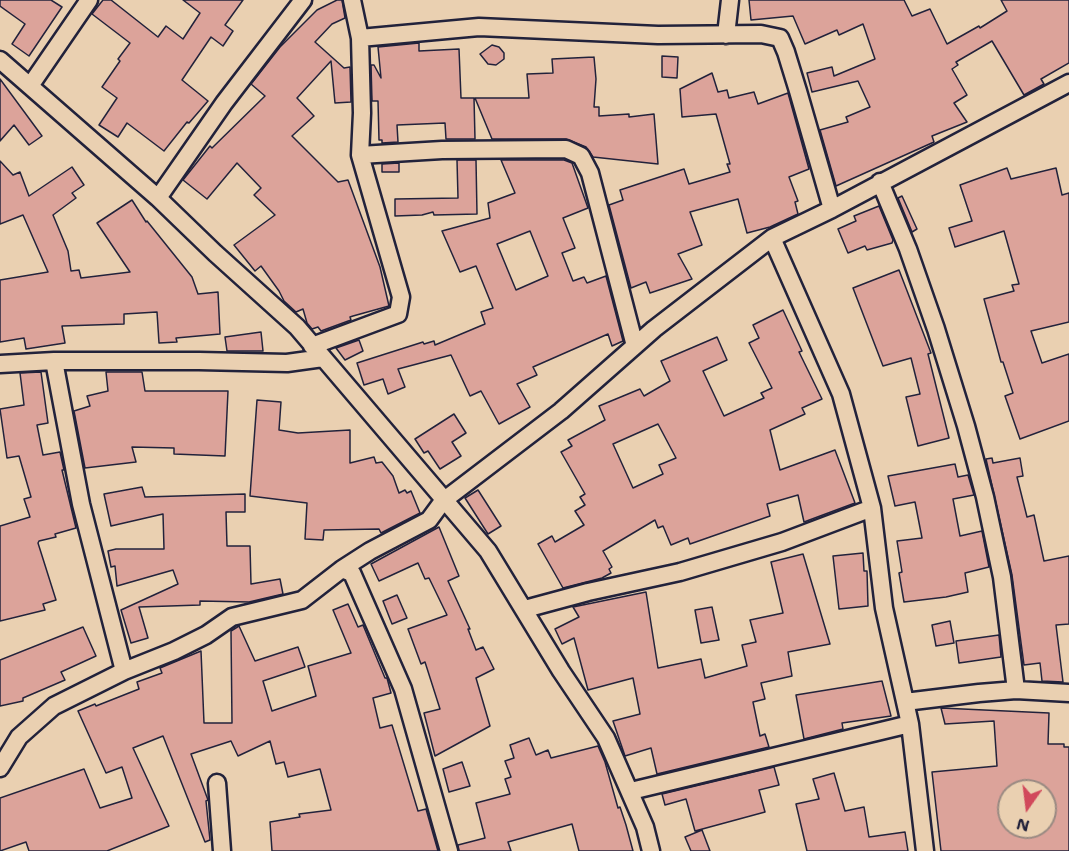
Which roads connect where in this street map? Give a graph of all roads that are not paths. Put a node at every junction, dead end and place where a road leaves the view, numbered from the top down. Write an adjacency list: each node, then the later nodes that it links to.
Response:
1 (89, 0): 9 (street)
2 (303, 0): 12 (street)
3 (352, 0): 6 (street)
4 (730, 0): 5 (street)
5 (726, 35): 6 (street); 13 (street)
6 (360, 38): 10 (street)
7 (0, 60): 9 (street)
8 (1069, 83): 11 (street)
9 (30, 86): 12 (street)
10 (360, 155): 15 (street); 16 (street)
11 (880, 182): 13 (street); 24 (street)
12 (158, 198): 16 (street)
13 (832, 209): 14 (street)
14 (772, 238): 15 (street); 20 (street)
15 (635, 346): 19 (street)
16 (318, 352): 17 (street); 19 (street)
17 (54, 361): 18 (street); 23 (street)
18 (0, 364)
19 (443, 501): 21 (street); 22 (street)
20 (872, 508): 22 (street); 26 (street)
21 (342, 569): 23 (street); 32 (street)
22 (525, 609): 30 (street)
23 (124, 671): 28 (street)
24 (1016, 690): 25 (street); 26 (street)
25 (1069, 693)
26 (905, 702): 27 (street)
27 (910, 724): 30 (street); 34 (street)
28 (0, 768)
29 (217, 783): 31 (street)
30 (631, 791): 33 (street)
31 (222, 851)
32 (449, 851)
33 (651, 851)
34 (925, 851)

